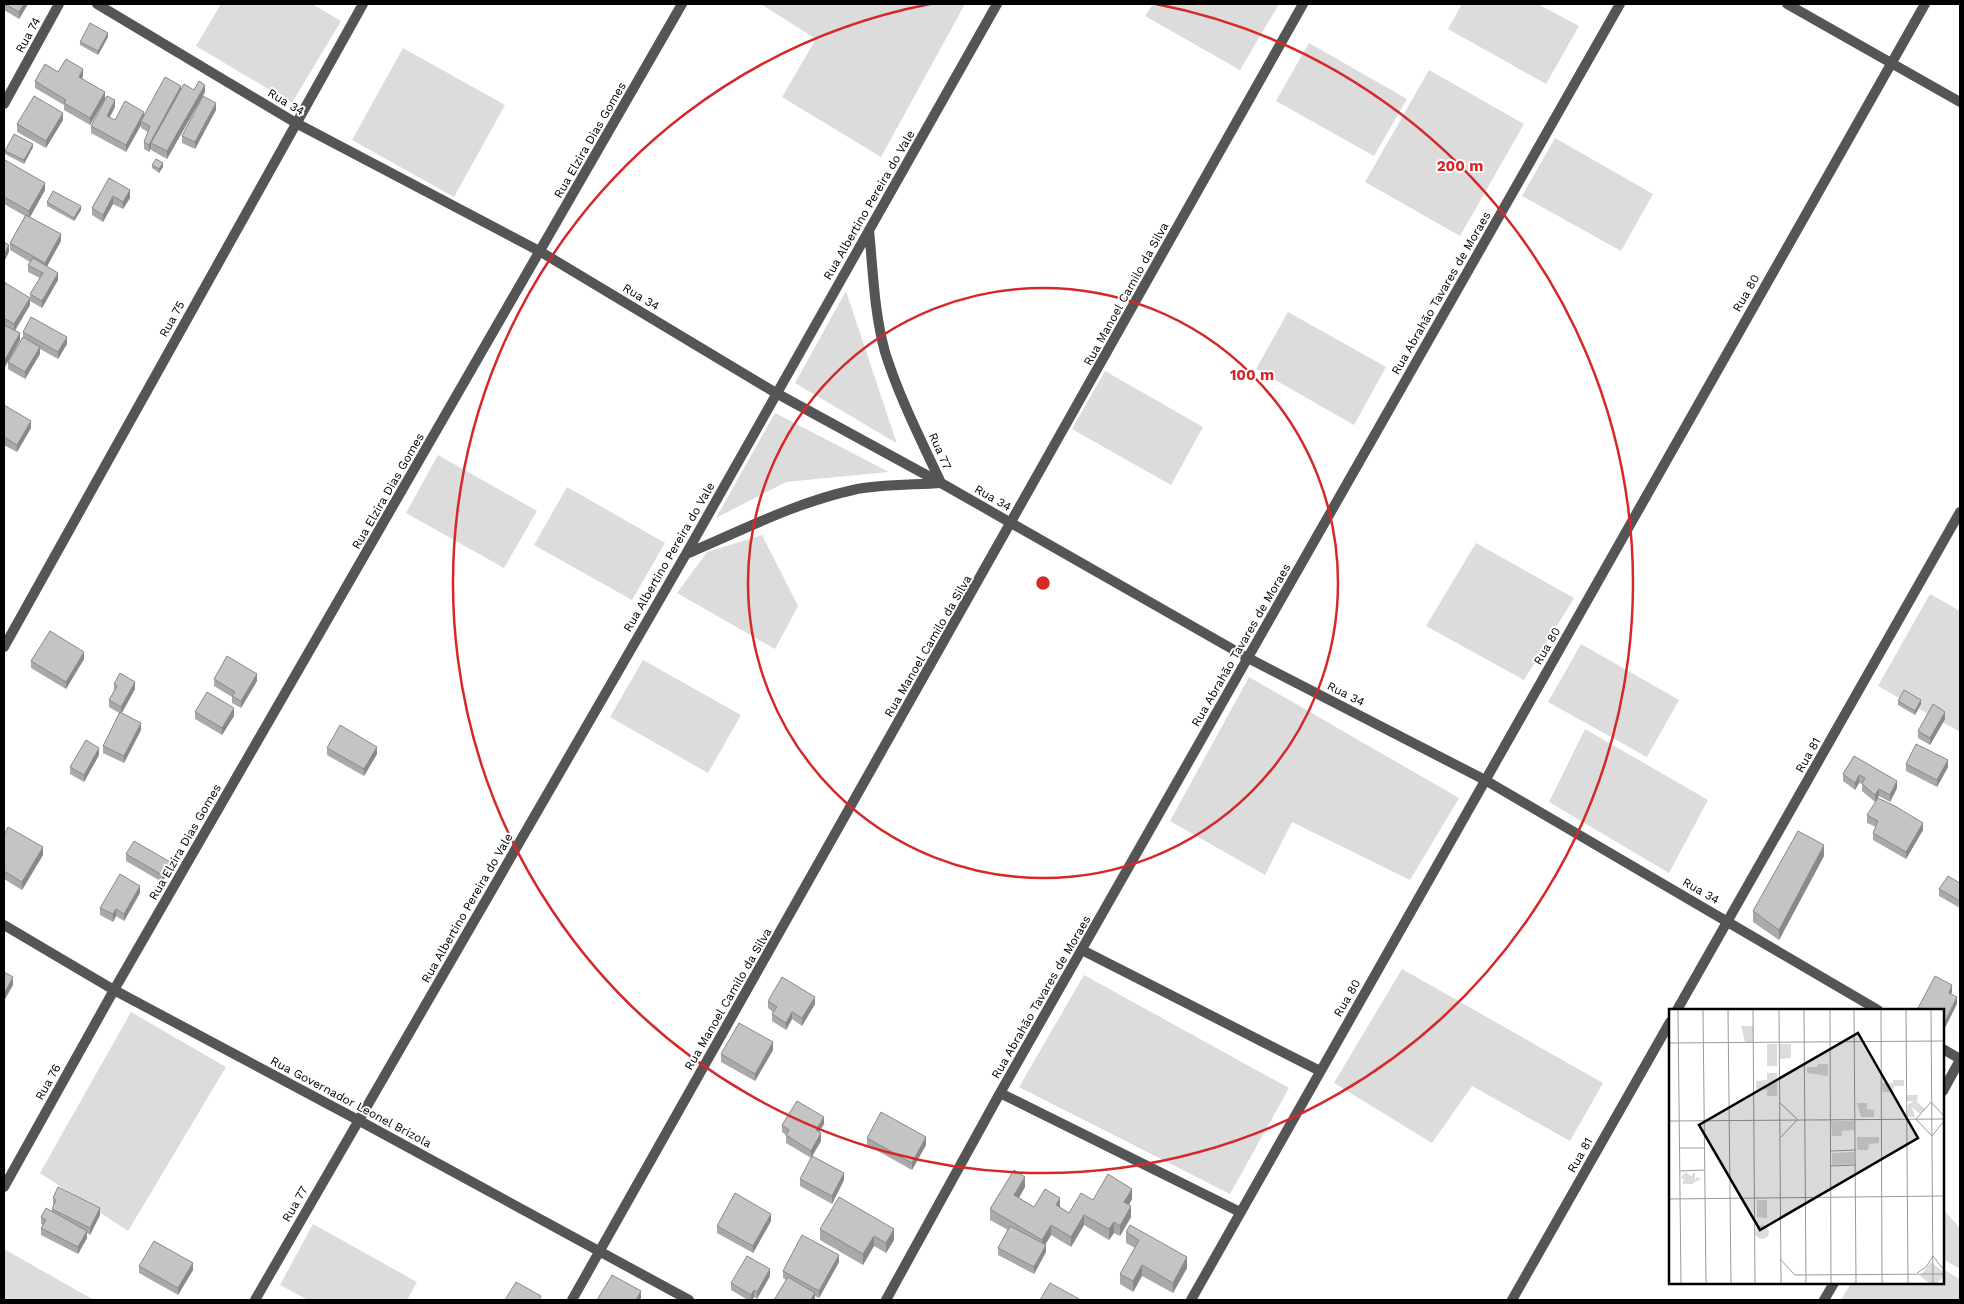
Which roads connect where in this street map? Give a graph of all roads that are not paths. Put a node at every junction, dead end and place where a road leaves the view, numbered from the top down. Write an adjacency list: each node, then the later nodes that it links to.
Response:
1 (59, 4): 12 (street, Rua 74)
2 (97, 4): 13 (street, Rua 34)
3 (363, 4): 13 (street, Rua 75)
4 (682, 4): 15 (street, Rua Elzira Dias Gomes)
5 (997, 4): 14 (street, Rua Albertino Pereira do Vale)
6 (1303, 4): 19 (street, Rua Manoel Camilo da Silva)
7 (1620, 4): 22 (street, Rua Abrahão Tavares de Moraes)
8 (1787, 4): 10 (street)
9 (1925, 4): 10 (street, Rua 80)
10 (1891, 63): 11 (street); 23 (street, Rua 80)
11 (1960, 102)
12 (4, 104)
13 (296, 123): 15 (street, Rua 34); 21 (street, Rua 75)
14 (869, 230): 16 (street, Rua Albertino Pereira do Vale); 17 (street, Rua 77)
15 (541, 252): 16 (street, Rua 34); 27 (street, Rua Elzira Dias Gomes)
16 (776, 393): 17 (street, Rua 34); 20 (street, Rua Albertino Pereira do Vale)
17 (941, 483): 19 (street, Rua 34); 20 (street, Rua 77)
18 (1960, 512): 24 (street, Rua 81)
19 (1012, 523): 22 (street, Rua 34); 39 (street, Rua Manoel Camilo da Silva)
20 (686, 554): 36 (street, Rua Albertino Pereira do Vale)
21 (4, 647)
22 (1248, 658): 23 (street, Rua 34); 26 (street, Rua Abrahão Tavares de Moraes)
23 (1485, 780): 24 (street, Rua 34); 33 (street, Rua 80)
24 (1728, 921): 28 (street, Rua 81); 29 (street, Rua 34)
25 (4, 925): 27 (street, Rua Governador Leonel Brizola)
26 (1082, 950): 33 (street); 35 (street, Rua Abrahão Tavares de Moraes)
27 (114, 990): 36 (street, Rua Governador Leonel Brizola); 37 (street, Rua 76)
28 (1678, 1009)
29 (1876, 1009)
30 (1669, 1024): 46 (street, Rua 81)
31 (1944, 1050): 32 (street)
32 (1960, 1060): 34 (street)
33 (1320, 1071): 38 (street, Rua 80)
34 (1944, 1089)
35 (1000, 1093): 38 (street); 44 (street, Rua Abrahão Tavares de Moraes)
36 (358, 1120): 39 (street, Rua Governador Leonel Brizola); 41 (street, Rua 77)
37 (4, 1187)
38 (1240, 1212): 45 (street, Rua 80)
39 (600, 1252): 42 (street, Rua Manoel Camilo da Silva); 43 (street, Rua Governador Leonel Brizola)
40 (1833, 1284): 47 (street)
41 (255, 1300)
42 (572, 1300)
43 (688, 1300)
44 (886, 1300)
45 (1190, 1300)
46 (1512, 1300)
47 (1824, 1300)

